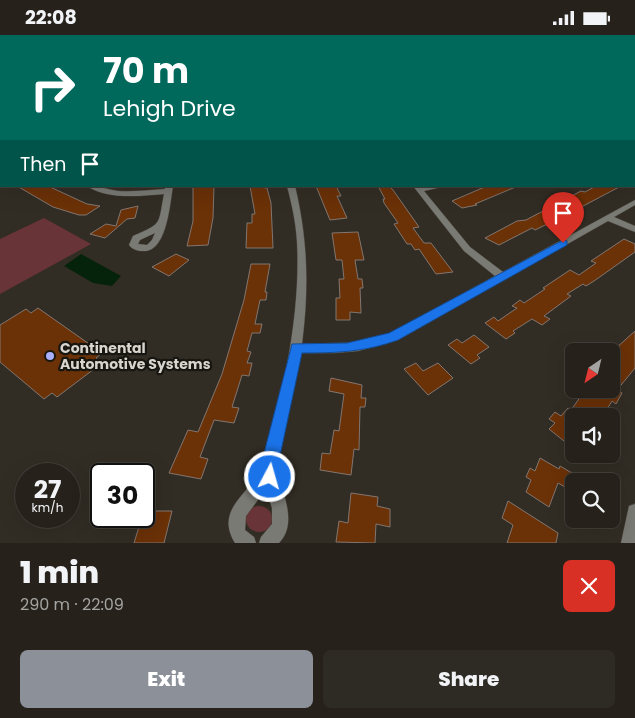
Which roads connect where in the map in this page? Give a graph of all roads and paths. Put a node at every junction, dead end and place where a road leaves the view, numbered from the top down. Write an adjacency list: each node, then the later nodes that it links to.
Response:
1 (93, 187): 5 (street)
2 (291, 187): 11 (street)
3 (430, 187): 4 (street)
4 (417, 188): 10 (street)
5 (169, 189): 8 (street)
6 (635, 203): 7 (street)
7 (608, 217): 9 (street); 10 (street)
8 (162, 224)
9 (635, 229)
10 (503, 277): 11 (street)
11 (296, 348): 12 (street)
12 (269, 465): 14 (street); 15 (street)
13 (635, 512): 16 (street)
14 (248, 543)
15 (267, 543)
16 (628, 543)

